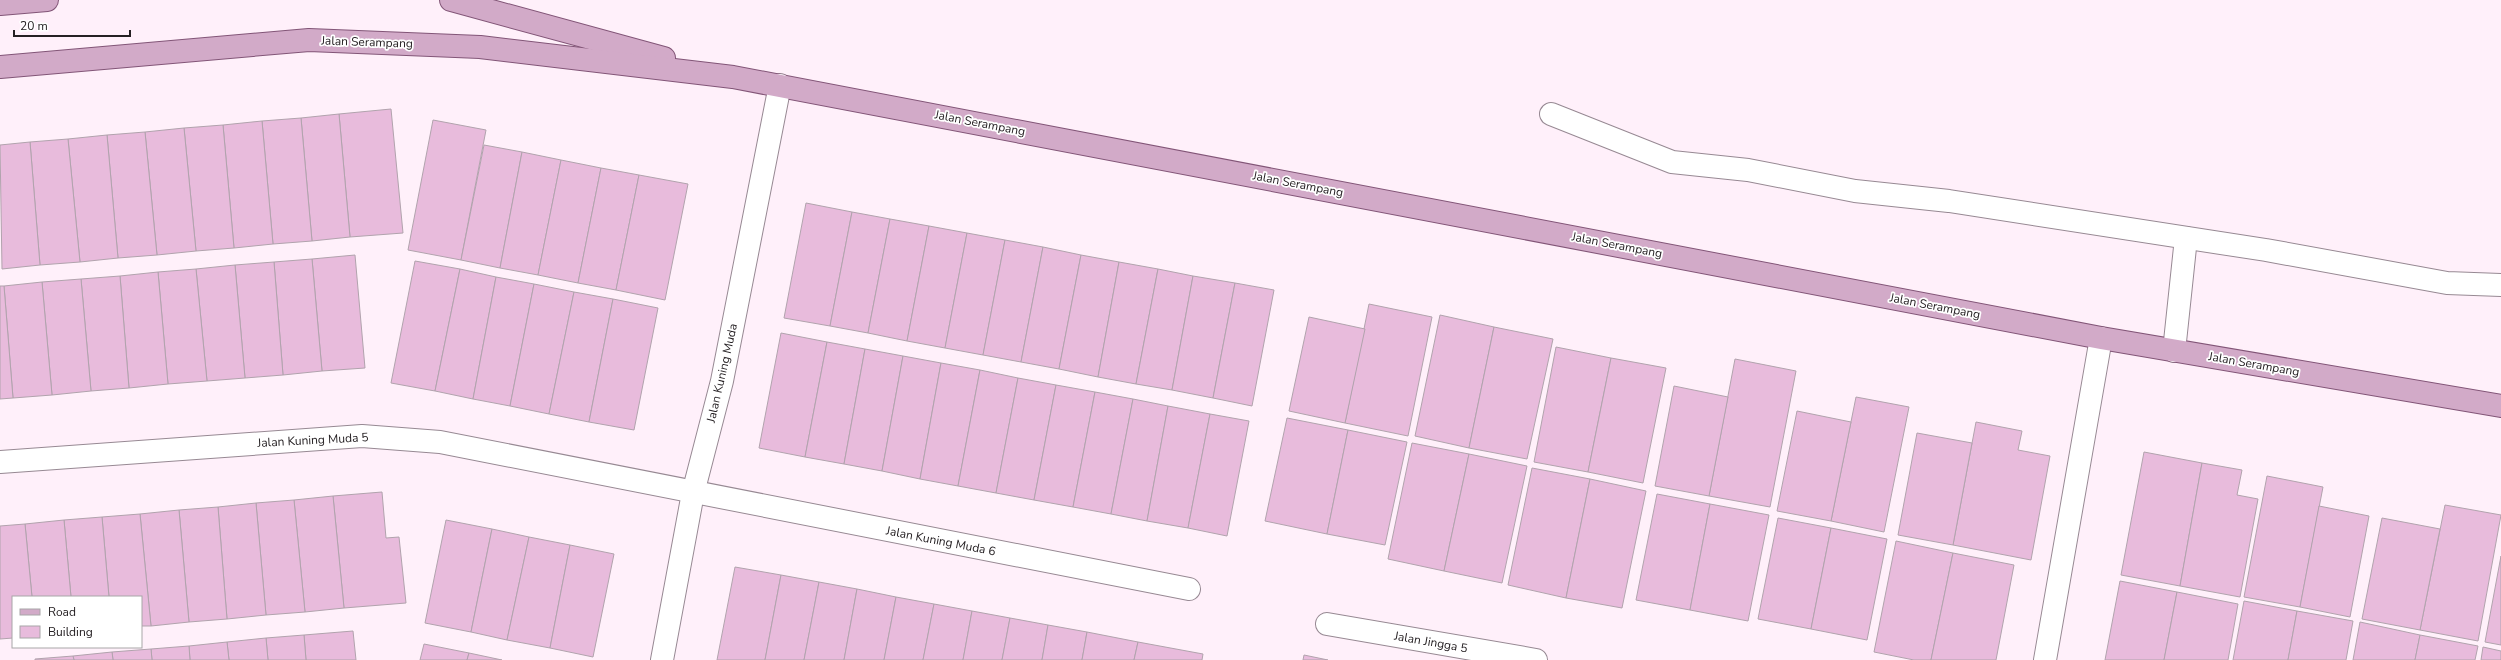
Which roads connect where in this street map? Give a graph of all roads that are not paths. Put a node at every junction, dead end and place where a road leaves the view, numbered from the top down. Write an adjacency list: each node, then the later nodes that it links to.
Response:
1 (47, 0): 3 (main road)
2 (451, 0): 5 (main road, Jalan Serampang)
3 (0, 4)
4 (0, 67): 5 (main road, Jalan Serampang)
5 (733, 77): 6 (main road, Jalan Serampang)
6 (780, 85): 10 (main road, Jalan Serampang); 14 (street, Jalan Kuning Muda)
7 (1551, 114): 8 (street)
8 (2186, 238): 9 (street); 11 (street)
9 (2501, 285)
10 (2101, 338): 11 (main road, Jalan Serampang); 19 (street)
11 (2174, 350): 12 (main road, Jalan Serampang)
12 (2501, 406)
13 (0, 462): 14 (street, Jalan Kuning Muda 5)
14 (693, 493): 15 (street, Jalan Kuning Muda 6); 17 (street, Jalan Kuning Muda)
15 (1189, 589)
16 (1327, 624): 18 (street, Jalan Jingga 5)
17 (662, 660)
18 (1536, 660)
19 (2045, 660)

